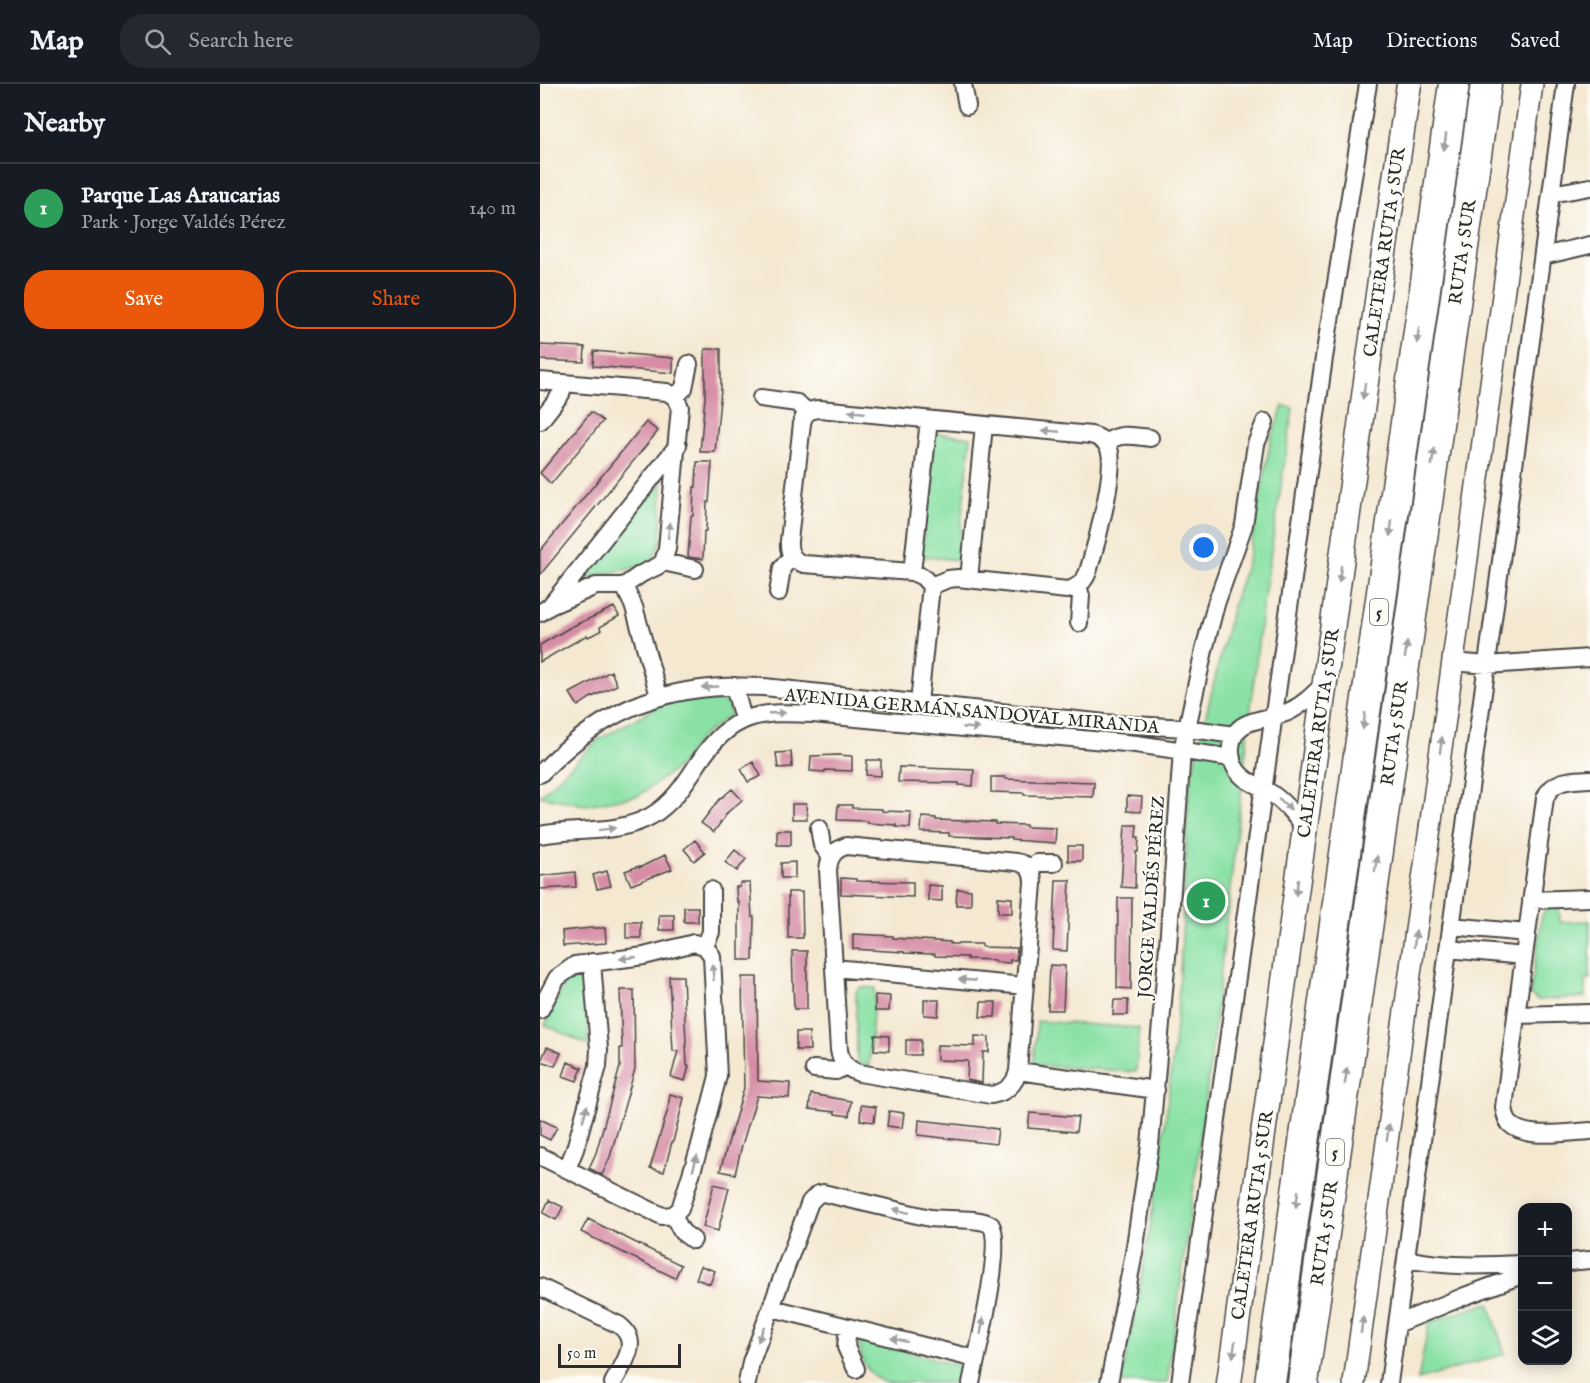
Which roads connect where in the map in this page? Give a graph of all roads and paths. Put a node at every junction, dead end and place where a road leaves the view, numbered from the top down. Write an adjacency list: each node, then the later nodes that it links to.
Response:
1 (963, 84): 8 (street)
2 (1368, 84): 48 (street)
3 (1409, 84): 43 (main road, CALETERA RUTA 5 SUR, one-way to 43)
4 (1454, 84): 104 (highway, RUTA 5 SUR / 5, one-way to 104)
5 (1486, 84): 105 (highway, RUTA 5 SUR / 5, one-way to 5)
6 (1532, 84): 41 (street)
7 (1566, 84): 10 (street)
8 (967, 106)
9 (1590, 187): 10 (street)
10 (1551, 194): 12 (street)
11 (1590, 245): 12 (street)
12 (1543, 256): 42 (street)
13 (689, 364): 16 (street)
14 (540, 381): 15 (street)
15 (564, 383): 16 (street); 20 (street)
16 (675, 397): 25 (street)
17 (761, 398): 18 (street)
18 (808, 412): 19 (street, one-way to 18); 28 (street)
19 (928, 420): 22 (street); 31 (street)
20 (540, 421)
21 (1265, 422): 50 (street, JORGE VALDÉS PÉREZ)
22 (984, 425): 24 (street, one-way to 22); 32 (street)
23 (1150, 438): 24 (street)
24 (1106, 443): 36 (street)
25 (678, 445): 26 (street); 27 (street)
26 (655, 474): 27 (street); 33 (street)
27 (674, 484): 29 (street, one-way to 27)
28 (792, 556): 31 (street); 37 (street)
29 (663, 562): 30 (street); 34 (street)
30 (695, 569)
31 (912, 573): 35 (street)
32 (969, 579): 35 (street); 36 (street)
33 (578, 583): 34 (street); 38 (street)
34 (624, 586): 45 (street)
35 (931, 586): 46 (street)
36 (1078, 586): 39 (street)
37 (778, 593)
38 (545, 610)
39 (1079, 623)
40 (1590, 658): 42 (street)
41 (1453, 662): 42 (street); 106 (street, one-way to 41)
42 (1487, 665): 67 (street)
43 (1326, 682): 48 (street); 59 (main road, CALETERA RUTA 5 SUR)
44 (734, 686): 45 (street, AVENIDA GERMÁN SANDOVAL MIRANDA, one-way to 45); 46 (street, AVENIDA GERMÁN SANDOVAL MIRANDA); 49 (street)
45 (659, 696): 55 (street, AVENIDA GERMÁN SANDOVAL MIRANDA)
46 (919, 703): 47 (street, AVENIDA GERMÁN SANDOVAL MIRANDA)
47 (1024, 714): 50 (street, AVENIDA GERMÁN SANDOVAL MIRANDA); 51 (street)
48 (1273, 717): 52 (street); 57 (street)
49 (743, 719): 51 (street, AVENIDA GERMÁN SANDOVAL MIRANDA, one-way to 51); 60 (street, AVENIDA GERMÁN SANDOVAL MIRANDA, one-way to 49)
50 (1186, 728): 52 (street, AVENIDA GERMÁN SANDOVAL MIRANDA); 53 (street, JORGE VALDÉS PÉREZ)
51 (1022, 733): 53 (street, AVENIDA GERMÁN SANDOVAL MIRANDA)
52 (1234, 735): 54 (street)
53 (1182, 751): 54 (street, AVENIDA GERMÁN SANDOVAL MIRANDA); 81 (street, JORGE VALDÉS PÉREZ)
54 (1232, 758): 57 (street)
55 (540, 774)
56 (1590, 779): 66 (street)
57 (1263, 788): 59 (street, one-way to 59); 102 (street)
58 (819, 828): 61 (street)
59 (1305, 830): 103 (main road, CALETERA RUTA 5 SUR, one-way to 103)
60 (543, 833)
61 (831, 857): 63 (street); 73 (street)
62 (1054, 863): 63 (street)
63 (1029, 868): 74 (street)
64 (711, 890): 69 (street)
65 (1590, 898): 66 (street)
66 (1531, 900): 68 (street)
67 (1451, 926): 68 (street); 70 (street)
68 (1527, 933): 71 (street)
69 (705, 946): 72 (street, one-way to 72); 85 (street, one-way to 69)
70 (1448, 949): 71 (street); 87 (street)
71 (1524, 956): 77 (street)
72 (592, 962): 75 (street); 84 (street, one-way to 72)
73 (834, 968): 74 (street, one-way to 73); 78 (street)
74 (1025, 986): 80 (street)
75 (540, 1010)
76 (1590, 1013): 77 (street)
77 (1516, 1015): 82 (street)
78 (846, 1066): 79 (street); 80 (street)
79 (814, 1069)
80 (1018, 1071): 81 (street)
81 (1156, 1090): 101 (street, JORGE VALDÉS PÉREZ)
82 (1590, 1131)
83 (540, 1156): 84 (street)
84 (567, 1169): 85 (street)
85 (673, 1215): 86 (street)
86 (693, 1240)
87 (1406, 1259): 90 (street); 94 (street)
88 (1590, 1260): 89 (street)
89 (1572, 1262)
90 (1518, 1264)
91 (1518, 1276): 94 (street)
92 (540, 1287): 98 (street)
93 (772, 1308): 95 (street); 96 (street, one-way to 93); 99 (street, one-way to 99)
94 (1397, 1324): 107 (street)
95 (848, 1327): 96 (street, one-way to 95); 97 (street)
96 (976, 1359): 100 (street)
97 (856, 1370)
98 (613, 1383)
99 (747, 1383)
100 (971, 1383)
101 (1109, 1383)
102 (1180, 1383)
103 (1229, 1383)
104 (1270, 1383)
105 (1303, 1383)
106 (1354, 1383)
107 (1389, 1383)

